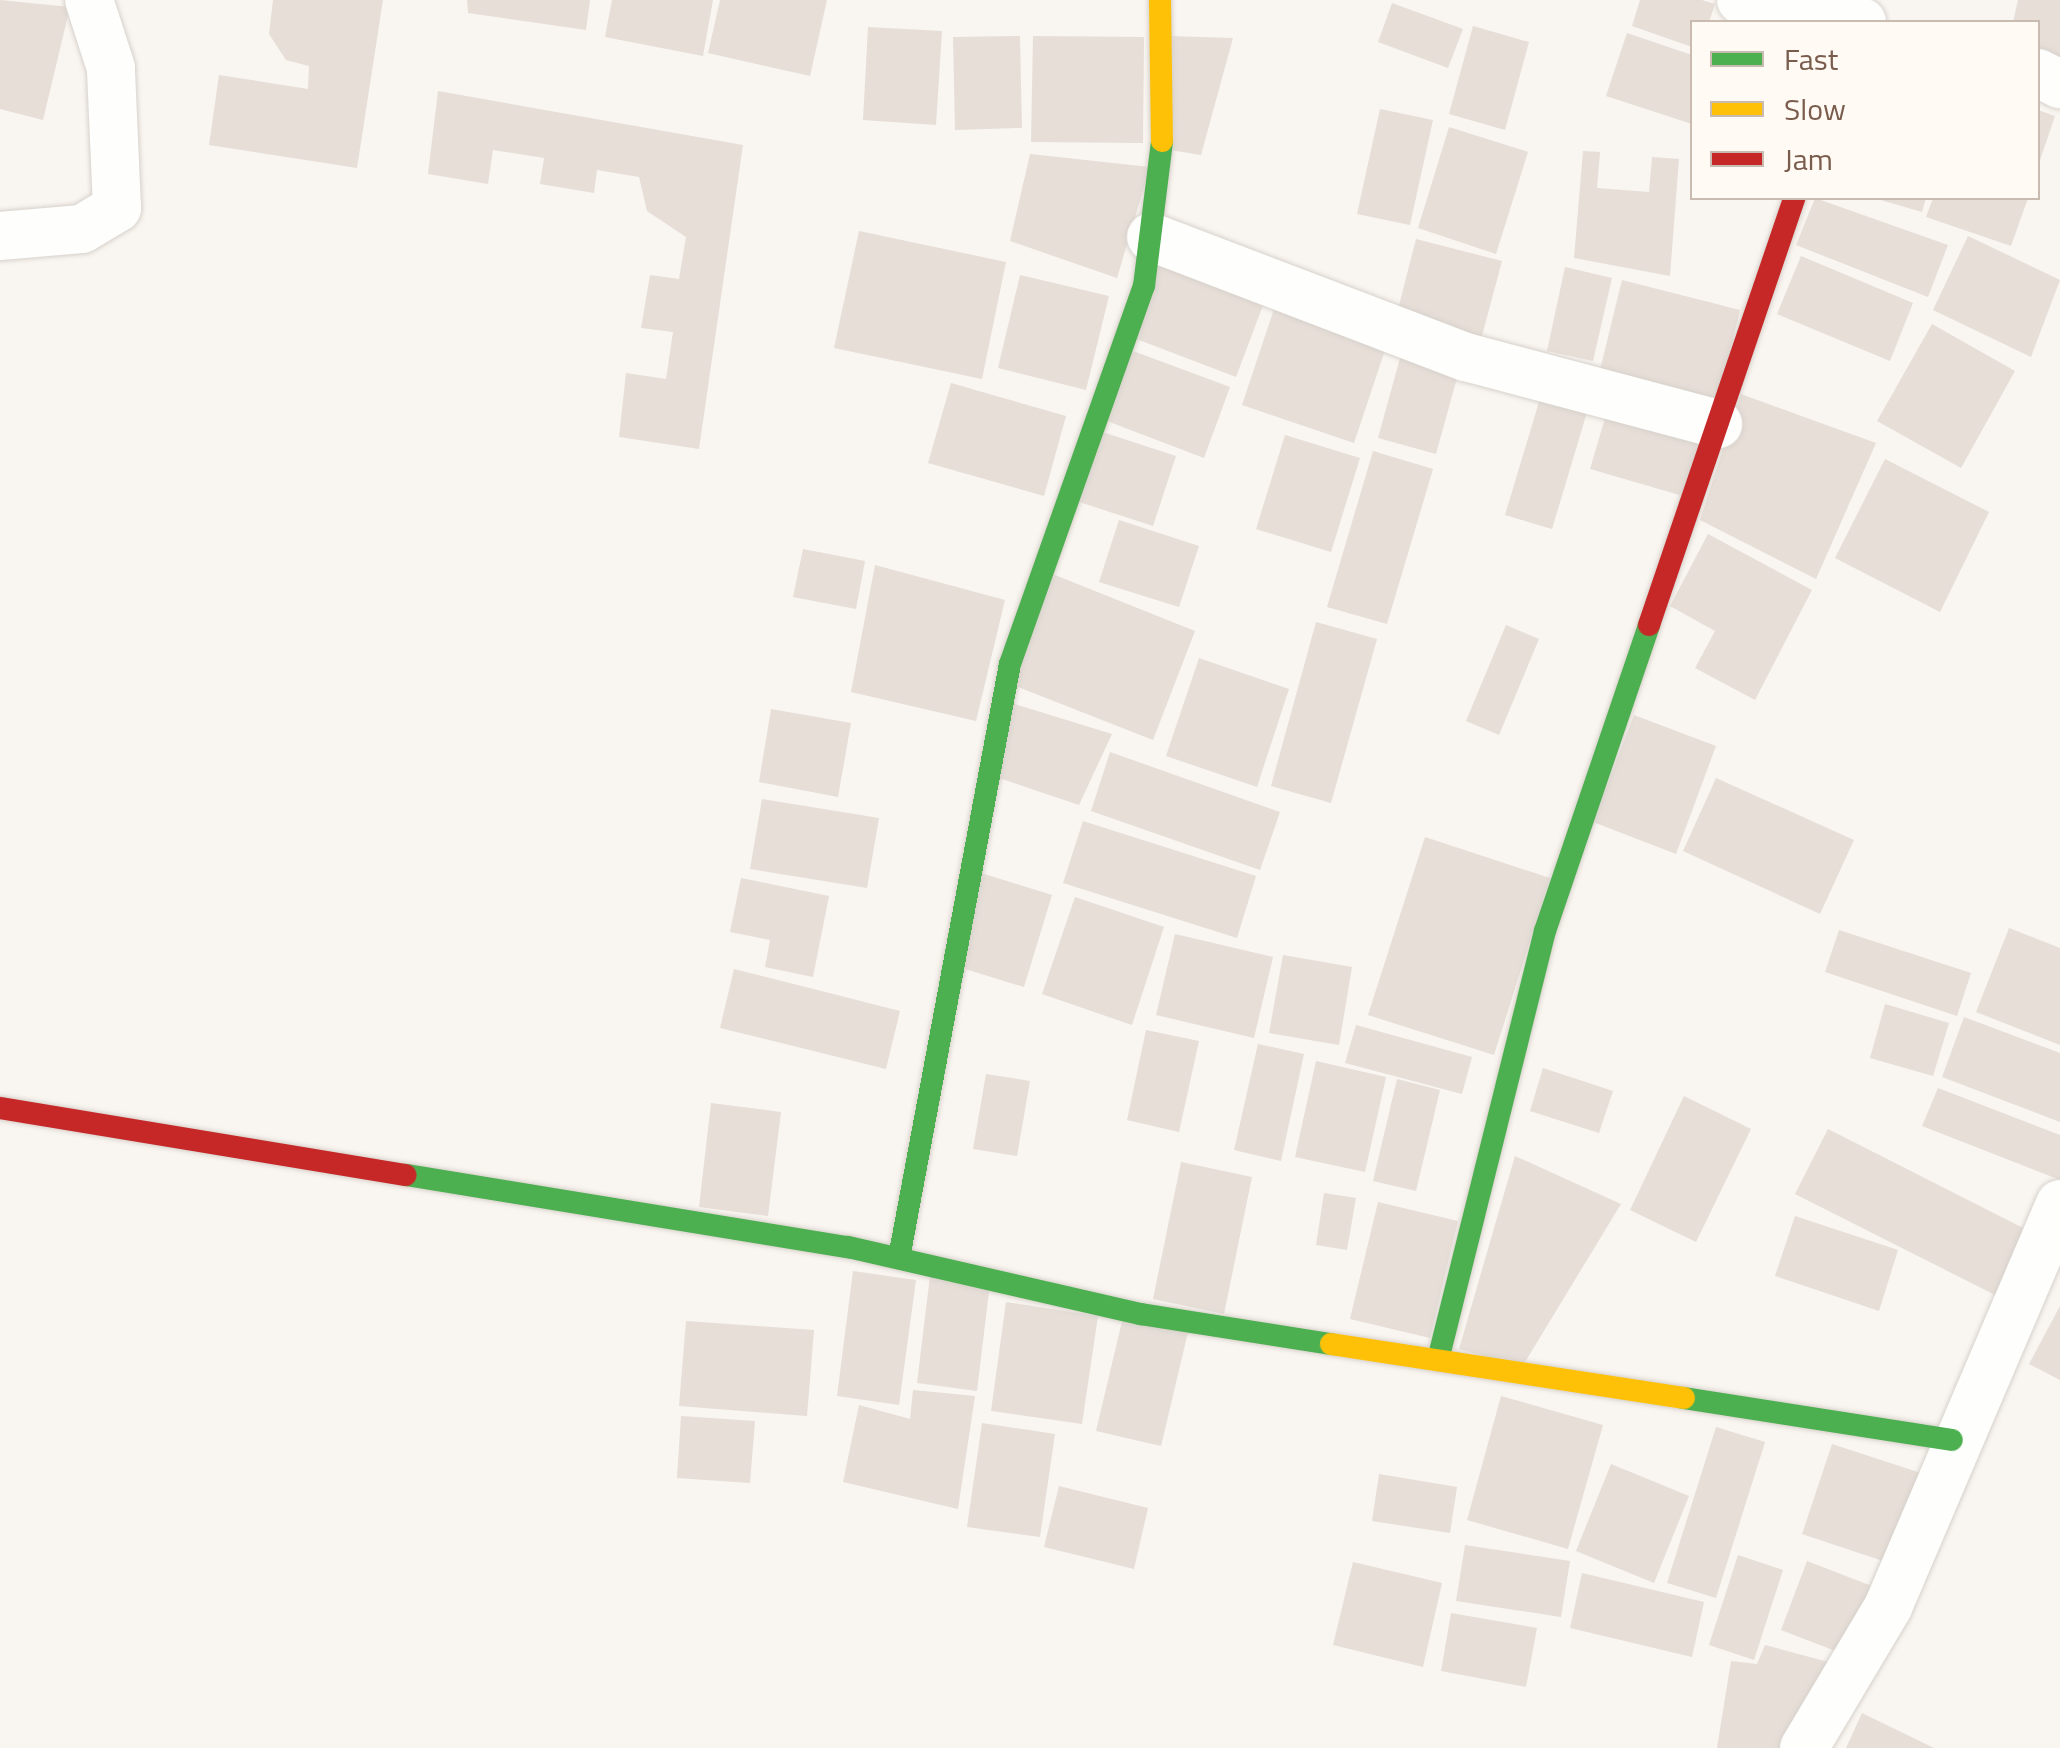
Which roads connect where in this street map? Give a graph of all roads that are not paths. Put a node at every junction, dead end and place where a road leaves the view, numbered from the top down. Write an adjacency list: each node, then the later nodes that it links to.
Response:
1 (89, 0): 6 (street)
2 (1160, 0): 7 (street)
3 (1741, 0): 4 (street)
4 (1854, 16)
5 (1793, 200): 8 (street)
6 (0, 236)
7 (1151, 237): 8 (street); 11 (street)
8 (1718, 424): 12 (street)
9 (0, 1108): 11 (street)
10 (2060, 1204): 13 (street)
11 (899, 1258): 12 (street)
12 (1438, 1360): 13 (street)
13 (1952, 1440): 14 (street)
14 (1804, 1748)

